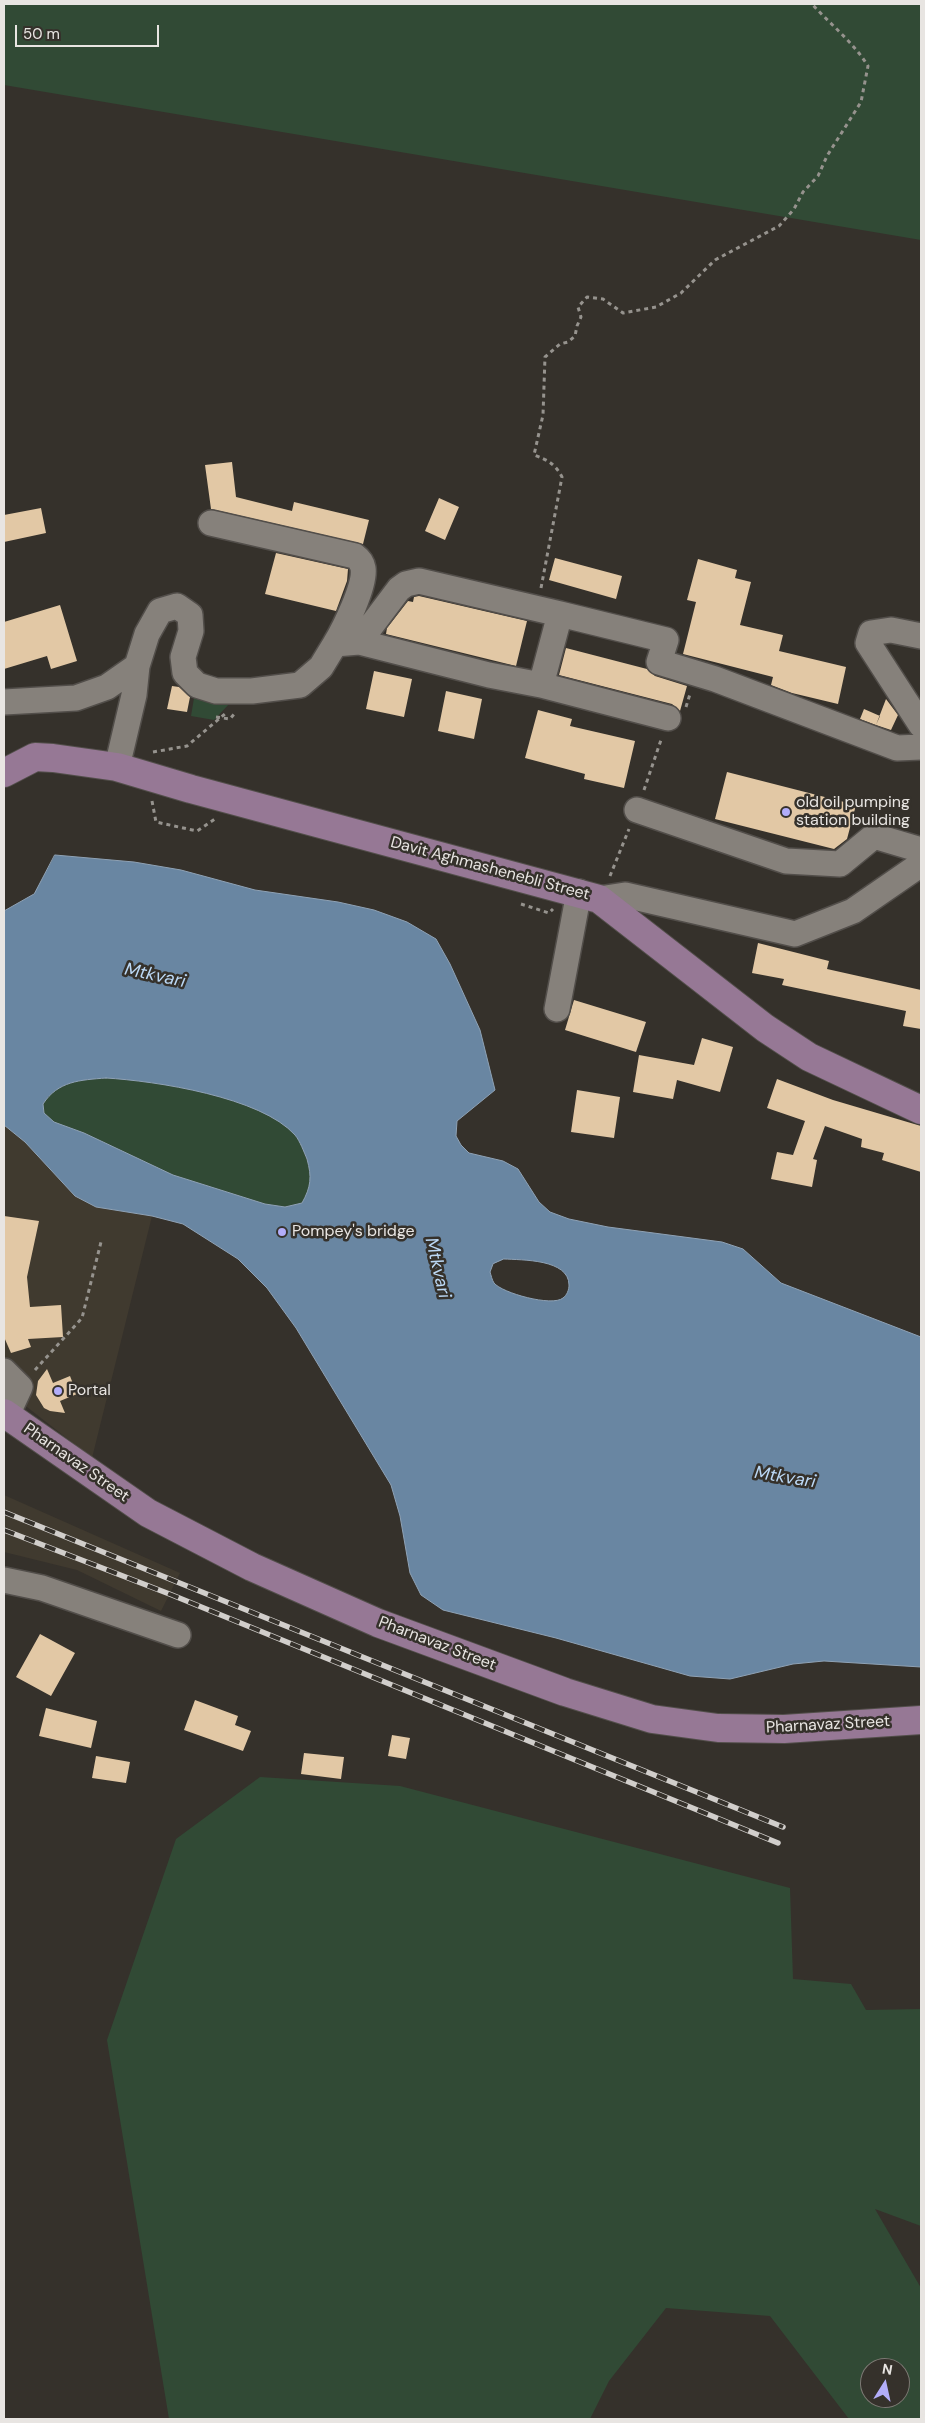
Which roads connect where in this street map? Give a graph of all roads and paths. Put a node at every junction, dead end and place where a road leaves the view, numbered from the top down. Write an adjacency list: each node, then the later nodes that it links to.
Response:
1 (812, 4): 3 (path)
2 (211, 523): 5 (street)
3 (560, 614): 5 (street); 7 (street); 8 (street)
4 (921, 636): 15 (street)
5 (347, 643): 8 (street); 9 (street)
6 (137, 666): 9 (street); 10 (street); 18 (street)
7 (705, 676): 14 (path); 16 (street)
8 (541, 685): 14 (street)
9 (252, 692): 12 (path)
10 (4, 702)
11 (216, 717): 12 (path)
12 (221, 718): 13 (path); 18 (path)
13 (230, 718)
14 (668, 718): 22 (path)
15 (921, 725)
16 (921, 748)
17 (35, 757): 18 (main road, Davit Aghmashenebli Street); 19 (street, Davit Aghmashenebli Street); 20 (main road)
18 (118, 762): 26 (main road, Davit Aghmashenebli Street)
19 (4, 763)
20 (4, 773)
21 (150, 796): 23 (path)
22 (637, 810): 24 (street); 26 (path)
23 (219, 816)
24 (921, 850)
25 (921, 864): 26 (street)
26 (595, 891): 27 (street); 28 (main road, Davit Aghmashenebli Street)
27 (557, 1009)
28 (921, 1110)
29 (101, 1242): 30 (path)
30 (12, 1379): 31 (street)
31 (5, 1414): 34 (main road, Pharnavaz Street)
32 (4, 1580): 33 (street)
33 (178, 1635)
34 (919, 1720)

